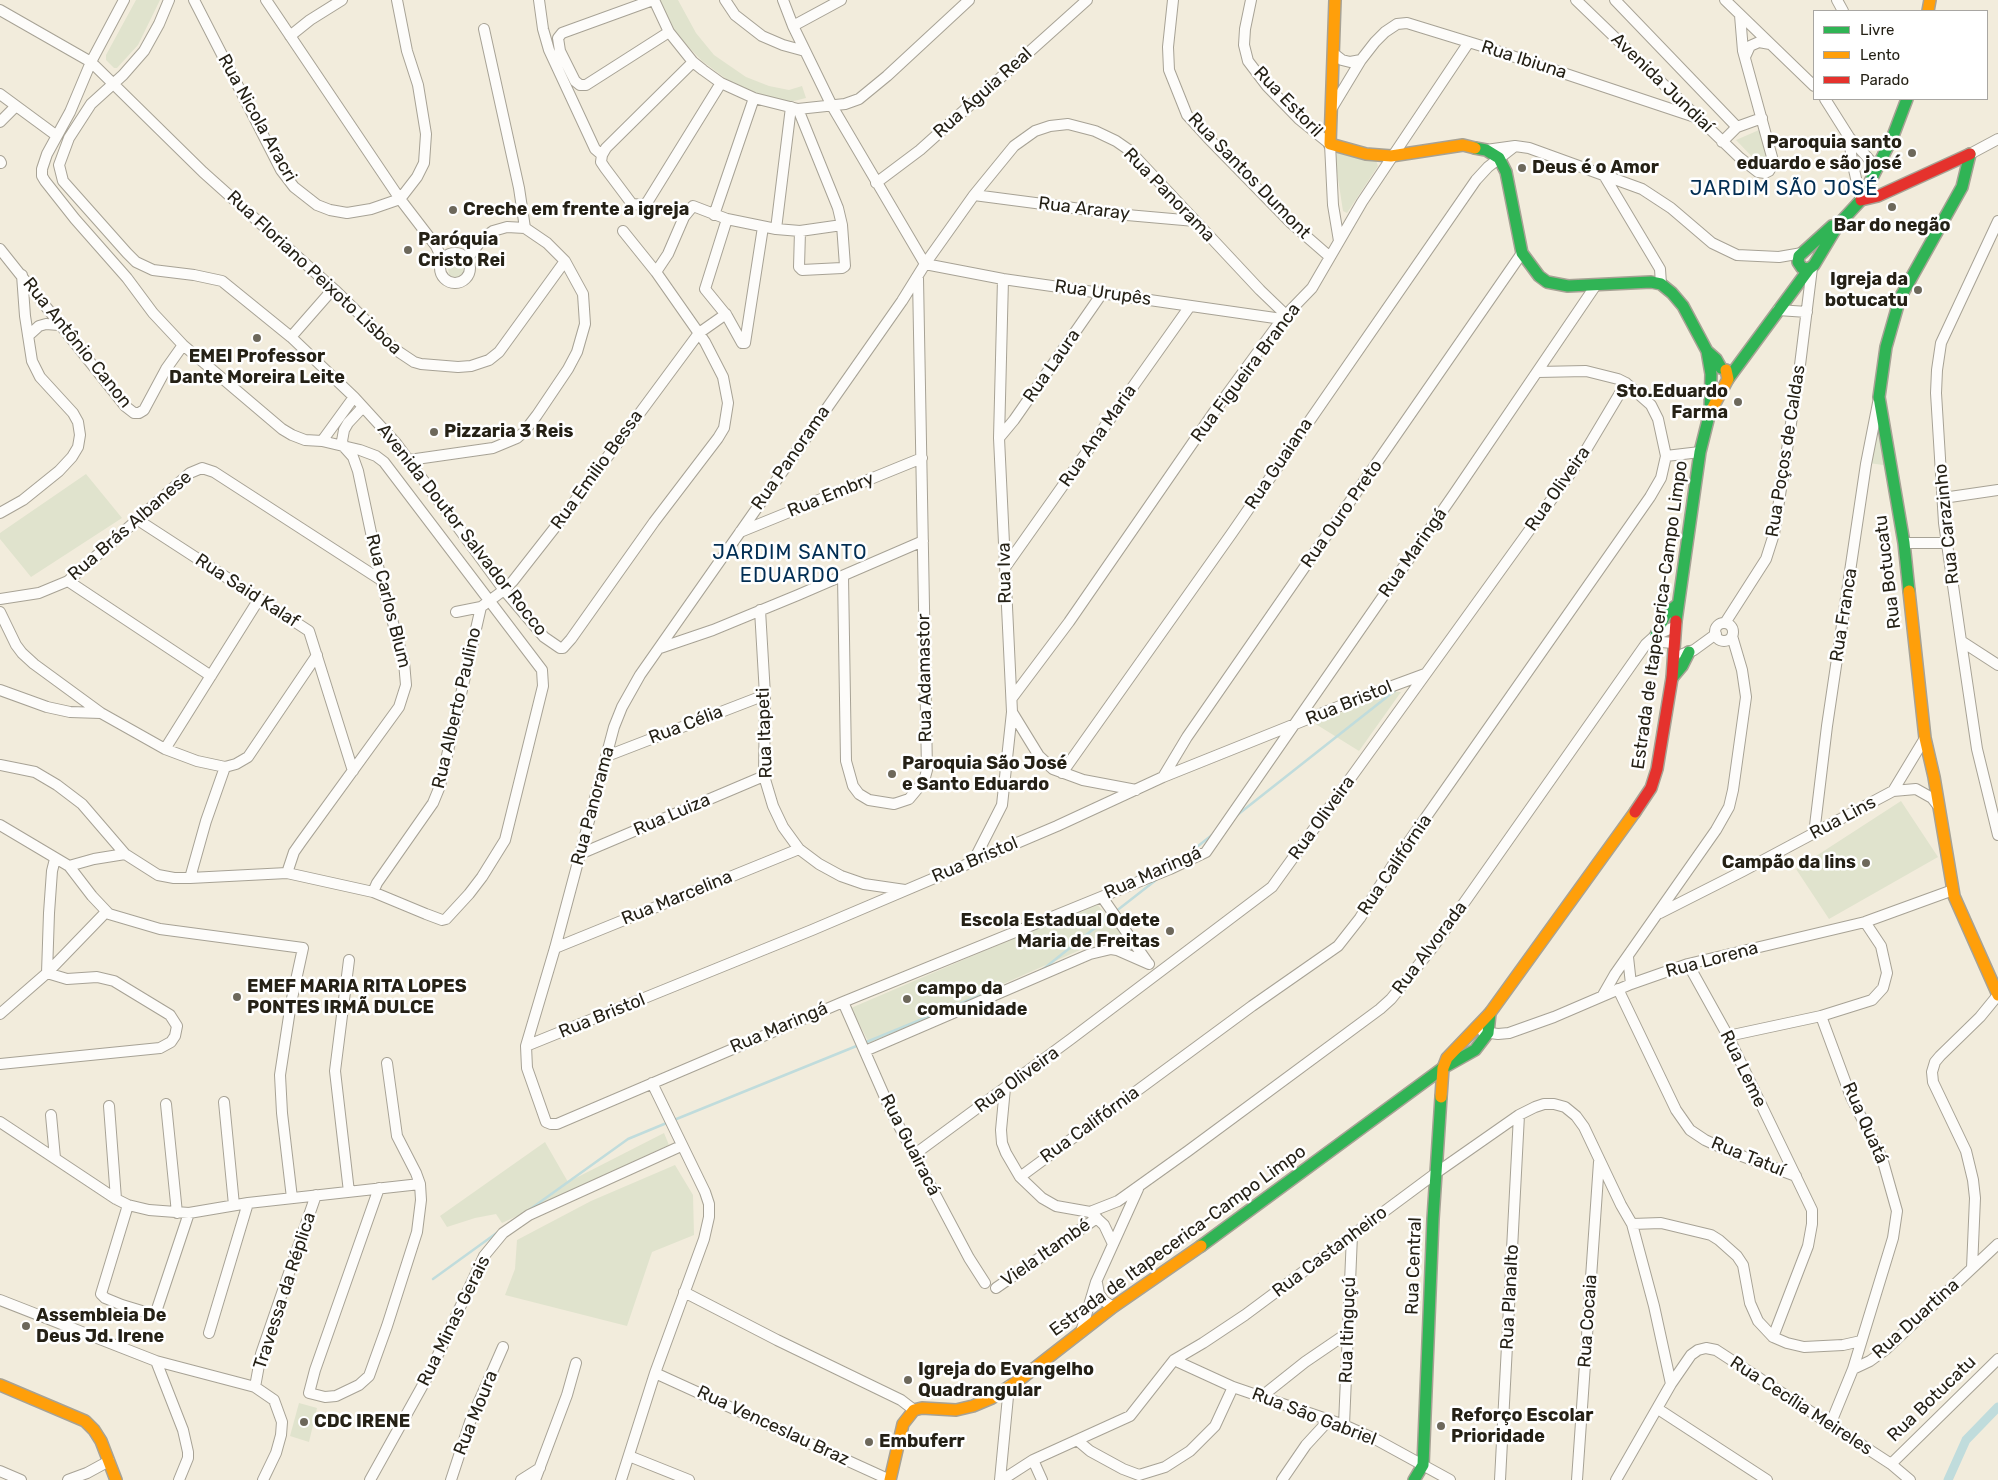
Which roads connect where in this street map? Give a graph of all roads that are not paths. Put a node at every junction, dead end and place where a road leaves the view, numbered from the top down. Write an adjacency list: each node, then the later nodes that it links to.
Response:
1 (124, 0): 34 (street, Avenida Doutor Salvador Rocco)
2 (169, 0): 36 (street, Avenida Doutor Salvador Rocco)
3 (194, 0): 66 (street, Rua Nicola Aracri)
4 (266, 0): 26 (street)
5 (342, 0): 26 (street)
6 (397, 0): 66 (street)
7 (539, 0): 24 (street)
8 (654, 0): 25 (street); 27 (street)
9 (725, 0): 30 (street)
10 (784, 0): 22 (street)
11 (842, 0): 22 (street)
12 (969, 0): 44 (street)
13 (1087, 0): 64 (street, Rua Águia Real)
14 (1173, 0): 81 (street, Rua Santos Dumont)
15 (1251, 0): 55 (street, Rua Estoril)
16 (1335, 0): 31 (main road)
17 (1576, 0): 47 (street, Avenida Jundiaí)
18 (1615, 0): 50 (street, Avenida Jundiaí)
19 (1725, 0): 21 (street)
20 (0, 10): 34 (street, Rua Floriano Peixoto Lisboa)
21 (1740, 15): 29 (street); 32 (street)
22 (793, 26): 30 (street)
23 (484, 29): 73 (street)
24 (544, 29): 27 (street); 59 (street)
25 (669, 32): 27 (street); 35 (street)
26 (290, 36): 66 (street)
27 (558, 36)
28 (1469, 42): 33 (street, Rua Ibiuna); 47 (street, Rua Ibiuna); 60 (street, Rua Figueira Branca)
29 (1770, 44): 32 (street); 38 (street)
30 (805, 52): 44 (street)
31 (1333, 53): 33 (street); 46 (main road)
32 (1745, 57): 48 (street)
33 (1362, 60): 46 (street, Rua Ibiuna)
34 (91, 62): 36 (street, Rua Floriano Peixoto Lisboa); 51 (street, Avenida Doutor Salvador Rocco)
35 (693, 62): 37 (street); 59 (street)
36 (114, 83): 93 (street, Rua Floriano Peixoto Lisboa); 103 (street, Avenida Doutor Salvador Rocco)
37 (721, 83): 40 (street); 59 (street)
38 (1813, 85)
39 (0, 94): 43 (street)
40 (754, 98): 45 (street); 68 (street)
41 (1826, 100): 52 (street)
42 (1907, 100): 62 (main road)
43 (16, 106): 49 (street); 51 (street)
44 (832, 106): 45 (street); 64 (street)
45 (794, 108): 72 (street); 75 (street)
46 (1332, 108): 55 (main road)
47 (1698, 118): 54 (street, Avenida Jundiaí)
48 (1762, 118): 50 (street); 54 (street, Avenida Jundiaí)
49 (0, 122)
50 (1738, 127): 54 (street)
51 (56, 136): 104 (street, Avenida Doutor Salvador Rocco)
52 (1850, 137): 62 (street); 67 (street)
53 (1998, 139): 58 (street)
54 (1722, 142)
55 (1330, 144): 60 (main road); 78 (street)
56 (1515, 146): 57 (street); 61 (street, Rua Guaiana); 63 (street)
57 (1483, 149): 60 (main road); 61 (main road)
58 (1970, 154): 67 (main road); 109 (main road, Rua Botucatu)
59 (602, 155)
60 (1392, 156): 78 (street, Rua Figueira Branca)
61 (1499, 158): 80 (main road); 165 (street, Rua Guaiana)
62 (1876, 167): 67 (main road)
63 (1605, 177): 85 (street); 91 (street)
64 (876, 183): 86 (street)
65 (974, 195): 70 (street, Rua Araray); 70 (street, Rua Panorama); 86 (street, Rua Panorama)
66 (400, 199): 83 (street)
67 (1861, 200): 85 (main road)
68 (714, 215): 69 (street); 87 (street)
69 (727, 219): 74 (street); 98 (street)
70 (1195, 221): 99 (street, Rua Panorama)
71 (1998, 221): 119 (street, Rua Carazinho)
72 (842, 225): 77 (street); 77 (street)
73 (525, 228): 82 (street); 84 (street)
74 (763, 228): 75 (street); 98 (street)
75 (776, 229): 77 (street)
76 (623, 231): 87 (street)
77 (800, 231)
78 (1338, 241): 81 (street, Rua Figueira Branca)
79 (1, 251): 88 (street, Rua Antônio Canon)
80 (1522, 253): 92 (main road); 167 (street, Rua Ouro Preto)
81 (1330, 257): 99 (street, Rua Figueira Branca)
82 (467, 259): 83 (street); 83 (street)
83 (442, 260)
84 (565, 261): 93 (street, Rua Floriano Peixoto Lisboa); 117 (street)
85 (1806, 261): 96 (main road); 97 (street, Rua Poços de Caldas)
86 (925, 264): 89 (street, Rua Panorama); 90 (street, Rua Urupês)
87 (656, 272): 101 (street)
88 (22, 275): 100 (street, Rua Antônio Canon); 102 (street)
89 (918, 278): 116 (street, Rua Adamastor); 122 (street, Rua Panorama)
90 (1003, 279): 94 (street, Rua Urupês); 111 (street, Rua Iva)
91 (1661, 284): 92 (main road); 106 (main road, Estrada de Itapecerica-Campo Limpo)
92 (1596, 285): 105 (street, Rua Maringá)
93 (333, 289): 103 (street)
94 (1103, 292): 95 (street, Rua Urupês); 111 (street, Rua Laura)
95 (1190, 306): 99 (street, Rua Urupês); 126 (street, Rua Ana Maria)
96 (1778, 310): 97 (street); 106 (main road)
97 (1807, 312): 139 (street, Rua Poços de Caldas)
98 (726, 314): 101 (street, Rua Emilio Bessa)
99 (1284, 317): 155 (street, Rua Figueira Branca)
100 (60, 325): 102 (street); 104 (street, Rua Antônio Canon)
101 (698, 333): 130 (street, Rua Emilio Bessa); 130 (street, Avenida Doutor Salvador Rocco)
102 (28, 336): 120 (street)
103 (291, 337): 108 (street, Avenida Doutor Salvador Rocco)
104 (183, 345): 112 (street, Avenida Doutor Salvador Rocco)
105 (1538, 372): 107 (street); 158 (street, Rua Maringá)
106 (1720, 375): 114 (main road, Estrada de Itapecerica-Campo Limpo)
107 (1626, 383): 115 (street); 150 (street, Rua Oliveira)
108 (354, 397): 110 (street, Avenida Doutor Salvador Rocco); 112 (street)
109 (1879, 397): 124 (main road, Rua Botucatu); 172 (street, Rua Franca)
110 (363, 407): 113 (street, Avenida Doutor Salvador Rocco); 117 (street, Avenida Doutor Salvador Rocco)
111 (999, 438): 126 (street, Rua Iva)
112 (322, 441): 113 (street, Avenida Doutor Salvador Rocco)
113 (344, 447): 128 (street, Rua Carlos Blum); 133 (street, Avenida Doutor Salvador Rocco)
114 (1700, 452): 115 (street); 134 (main road, Estrada de Itapecerica-Campo Limpo)
115 (1666, 456): 226 (street, Rua Califórnia)
116 (922, 458): 122 (street, Rua Embry); 123 (street, Rua Adamastor)
117 (409, 460): 130 (street, Avenida Doutor Salvador Rocco)
118 (1998, 490): 119 (street)
119 (1943, 498): 125 (street, Rua Carazinho)
120 (0, 513)
121 (138, 520): 128 (street, Rua Brás Albanese); 129 (street, Rua Brás Albanese); 132 (street, Rua Said Kalaf)
122 (740, 532): 145 (street, Rua Panorama)
123 (923, 541): 127 (street); 127 (street, Rua Adamastor)
124 (1904, 543): 125 (street); 159 (main road, Rua Botucatu)
125 (1948, 543): 144 (street, Rua Carazinho)
126 (1006, 566): 155 (street, Rua Iva)
127 (843, 576): 136 (street)
128 (381, 580): 164 (street, Rua Carlos Blum)
129 (68, 581): 131 (street, Rua Brás Albanese); 151 (street)
130 (504, 590): 133 (street, Rua Emilio Bessa)
131 (0, 599)
132 (259, 599): 148 (street, Rua Said Kalaf); 151 (street)
133 (490, 600): 135 (street, Rua Alberto Paulino); 184 (street, Avenida Doutor Salvador Rocco)
134 (1677, 605): 140 (main road, Estrada de Itapecerica-Campo Limpo); 143 (main road)
135 (481, 607): 138 (street); 184 (street, Rua Alberto Paulino)
136 (760, 610): 145 (street); 154 (street, Rua Itapeti)
137 (0, 612): 157 (street)
138 (456, 612)
139 (1725, 623): 141 (street); 142 (street)
140 (1674, 627): 143 (street); 146 (main road, Estrada de Itapecerica-Campo Limpo)
141 (1716, 634): 142 (street); 147 (street)
142 (1732, 636): 187 (street)
143 (1653, 638): 146 (street); 229 (street, Rua Alvorada)
144 (1961, 641): 149 (street); 173 (street, Rua Carazinho)
145 (660, 648): 161 (street, Rua Panorama)
146 (1673, 648): 147 (street); 152 (main road, Estrada de Itapecerica-Campo Limpo)
147 (1692, 651): 152 (main road)
148 (317, 655): 163 (street); 164 (street, Rua Said Kalaf)
149 (1998, 665)
150 (1425, 674): 158 (street, Rua Bristol); 195 (street, Rua Oliveira)
151 (211, 676): 160 (street)
152 (1672, 678): 201 (main road, Estrada de Itapecerica-Campo Limpo)
153 (0, 690): 157 (street)
154 (765, 695): 161 (street, Rua Célia); 166 (street, Rua Itapeti)
155 (1012, 698): 156 (street, Rua Iva)
156 (1012, 712): 165 (street); 178 (street, Rua Iva)
157 (101, 713): 160 (street)
158 (1294, 725): 167 (street, Rua Bristol); 185 (street, Rua Maringá)
159 (1925, 738): 169 (street, Rua Lins); 170 (main road, Rua Botucatu)
160 (165, 749): 163 (street)
161 (607, 756): 176 (street, Rua Panorama)
162 (0, 765): 175 (street)
163 (225, 767): 181 (street)
164 (353, 771): 180 (street, Rua Carlos Blum)
165 (1062, 773): 168 (street)
166 (764, 776): 174 (street, Rua Itapeti); 176 (street, Rua Luiza)
167 (1163, 777): 168 (street, Rua Bristol)
168 (1136, 790): 178 (street, Rua Bristol)
169 (1893, 790): 170 (street, Rua Lins); 172 (street, Rua Lins)
170 (1939, 807): 183 (main road, Rua Botucatu)
171 (0, 826): 177 (street)
172 (1814, 834): 187 (street, Rua Lins)
173 (1998, 835)
174 (799, 849): 182 (street, Rua Itapeti); 189 (street, Rua Marcelina)
175 (126, 854): 179 (street); 181 (street)
176 (580, 854): 189 (street, Rua Panorama)
177 (55, 859): 179 (street); 194 (street)
178 (974, 860): 182 (street, Rua Bristol)
179 (69, 866): 186 (street)
180 (287, 873): 181 (street); 184 (street)
181 (190, 878)
182 (907, 890): 207 (street, Rua Bristol)
183 (1953, 890): 188 (street, Rua Lorena); 199 (main road, Rua Botucatu)
184 (373, 892)
185 (1102, 896): 192 (street); 200 (street, Rua Maringá)
186 (106, 912): 194 (street); 233 (street)
187 (1659, 913): 190 (street)
188 (1865, 922): 193 (street, Rua Lorena); 203 (street)
189 (555, 948): 207 (street, Rua Panorama)
190 (1628, 957): 196 (street); 198 (street)
191 (349, 960): 231 (street)
192 (1149, 964): 195 (street); 208 (street)
193 (1688, 964): 196 (street, Rua Lorena); 206 (street, Rua Leme)
194 (47, 973): 202 (street); 210 (street)
195 (1156, 976): 213 (street, Rua Oliveira)
196 (1631, 984): 197 (street, Rua Lorena)
197 (1618, 989): 198 (street, Rua Lorena); 227 (street, Rua Tatuí)
198 (1603, 995): 205 (street, Rua Lorena)
199 (1998, 995): 245 (street)
200 (843, 1002): 208 (street, Rua Guairacá); 212 (street, Rua Maringá)
201 (1490, 1013): 204 (main road, Estrada de Itapecerica-Campo Limpo); 205 (main road, Estrada de Itapecerica-Campo Limpo)
202 (0, 1014)
203 (1821, 1016): 206 (street); 256 (street, Rua Quatá)
204 (1475, 1029): 205 (street, Rua Lorena); 211 (main road, Estrada de Itapecerica-Campo Limpo)
205 (1488, 1033): 211 (main road, Estrada de Itapecerica-Campo Limpo)
206 (1728, 1036): 227 (street, Rua Leme)
207 (526, 1046): 220 (street, Rua Panorama)
208 (865, 1051): 222 (street, Rua Guairacá)
209 (387, 1063): 228 (street)
210 (0, 1064)
211 (1443, 1068): 225 (main road, Rua Central); 251 (main road, Estrada de Itapecerica-Campo Limpo)
212 (652, 1082): 220 (street, Rua Maringá); 221 (street)
213 (1005, 1088): 222 (street, Rua Oliveira); 226 (street)
214 (224, 1102): 237 (street)
215 (166, 1104): 238 (street)
216 (109, 1106): 234 (street)
217 (51, 1115): 223 (street)
218 (1519, 1115): 224 (street, Rua Castanheiro); 225 (street, Rua Castanheiro); 301 (street, Rua Planalto)
219 (0, 1122): 223 (street)
220 (549, 1124)
221 (681, 1146): 249 (street); 289 (street, Rua Minas Gerais)
222 (915, 1154): 247 (street, Rua Guairacá)
223 (55, 1158): 234 (street)
224 (1599, 1162): 241 (street, Rua Castanheiro); 302 (street, Rua Cocaia)
225 (1436, 1172): 242 (street, Rua Castanheiro); 280 (main road, Rua Central)
226 (1020, 1176): 240 (street)
227 (1796, 1176): 255 (street, Rua Tatuí)
228 (420, 1184): 230 (street); 230 (street)
229 (1139, 1186): 240 (street, Rua Alvorada); 243 (street, Rua Alvorada)
230 (379, 1188): 231 (street)
231 (349, 1192): 232 (street)
232 (316, 1196): 233 (street); 267 (street, Travessa da Réplica)
233 (292, 1198): 235 (street)
234 (116, 1199): 236 (street)
235 (248, 1204): 237 (street); 254 (street)
236 (128, 1205): 238 (street); 239 (street)
237 (234, 1205): 239 (street)
238 (177, 1213): 239 (street)
239 (189, 1213)
240 (1094, 1215): 243 (street); 248 (street, Viela Itambé)
241 (1632, 1224): 255 (street); 264 (street, Rua Castanheiro)
242 (1352, 1235): 253 (street, Rua Itinguçú); 259 (street, Rua Castanheiro)
243 (1113, 1244): 246 (street, Rua Alvorada)
244 (1998, 1244): 245 (street, Rua Duartina)
245 (1972, 1268): 262 (street, Rua Duartina)
246 (1096, 1282): 251 (street); 252 (street, Rua Alvorada)
247 (985, 1283)
248 (996, 1288)
249 (684, 1292): 263 (street); 271 (street)
250 (0, 1300): 260 (street)
251 (1113, 1307): 252 (main road, Estrada de Itapecerica-Campo Limpo)
252 (1081, 1332): 266 (main road, Estrada de Itapecerica-Campo Limpo)
253 (1349, 1332): 269 (street); 273 (street, Rua Itinguçú)
254 (209, 1333)
255 (1773, 1337): 256 (street)
256 (1860, 1341): 262 (street, Rua Quatá)
257 (503, 1347): 290 (street, Rua Moura)
258 (1998, 1359): 279 (street, Rua Botucatu)
259 (1174, 1360): 268 (street, Rua São Gabriel); 275 (street, Rua Castanheiro)
260 (156, 1361): 267 (street); 287 (street)
261 (576, 1363): 281 (street)
262 (1853, 1369): 274 (street, Rua Duartina)
263 (655, 1373): 276 (street); 295 (street, Rua Venceslau Braz)
264 (1672, 1384): 270 (street); 274 (street, Rua Cecília Meireles)
265 (0, 1385): 278 (main road)
266 (1009, 1386): 271 (main road, Estrada de Itapecerica-Campo Limpo); 296 (street)
267 (255, 1387): 288 (street)
268 (1233, 1387): 269 (street, Rua São Gabriel); 283 (street)
269 (1261, 1397): 272 (street, Rua São Gabriel)
270 (1658, 1409): 303 (street); 304 (street)
271 (914, 1410): 295 (main road)
272 (1329, 1420): 273 (street, Rua São Gabriel); 298 (street)
273 (1344, 1425): 280 (street, Rua São Gabriel)
274 (1830, 1425): 279 (street, Rua Cecília Meireles)
275 (1077, 1440): 277 (street, Rua Castanheiro); 283 (street)
276 (629, 1456): 293 (street); 294 (street)
277 (1033, 1460): 296 (street, Rua Castanheiro); 297 (street)
278 (109, 1461): 285 (street); 286 (main road)
279 (1891, 1464): 305 (street, Rua Cecília Meireles)
280 (1424, 1465): 299 (main road); 300 (street, Rua São Gabriel)
281 (540, 1468): 291 (street); 292 (street)
282 (0, 1471): 284 (street)
283 (1140, 1477)
284 (21, 1480)
285 (68, 1480)
286 (116, 1480)
287 (179, 1480)
288 (263, 1480)
289 (370, 1480)
290 (450, 1480)
291 (521, 1480)
292 (536, 1480)
293 (621, 1480)
294 (688, 1480)
295 (890, 1480)
296 (1001, 1480)
297 (1042, 1480)
298 (1282, 1480)
299 (1414, 1480)
300 (1450, 1480)
301 (1500, 1480)
302 (1577, 1480)
303 (1616, 1480)
304 (1768, 1480)
305 (1910, 1480)

